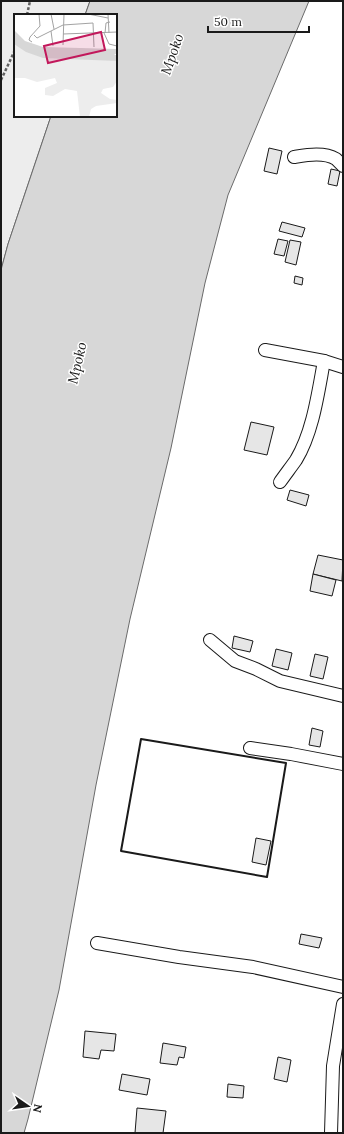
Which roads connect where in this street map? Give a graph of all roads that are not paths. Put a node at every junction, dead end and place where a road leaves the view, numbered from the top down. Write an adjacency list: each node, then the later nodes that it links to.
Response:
1 (294, 157): 2 (street)
2 (343, 166)
3 (265, 350): 4 (street)
4 (324, 361): 5 (street); 6 (street)
5 (343, 367)
6 (280, 482)
7 (210, 640): 8 (street)
8 (343, 696)
9 (250, 748): 10 (street)
10 (343, 764)
11 (97, 943): 12 (street)
12 (343, 987)
13 (343, 1004): 14 (street)
14 (331, 1133)

